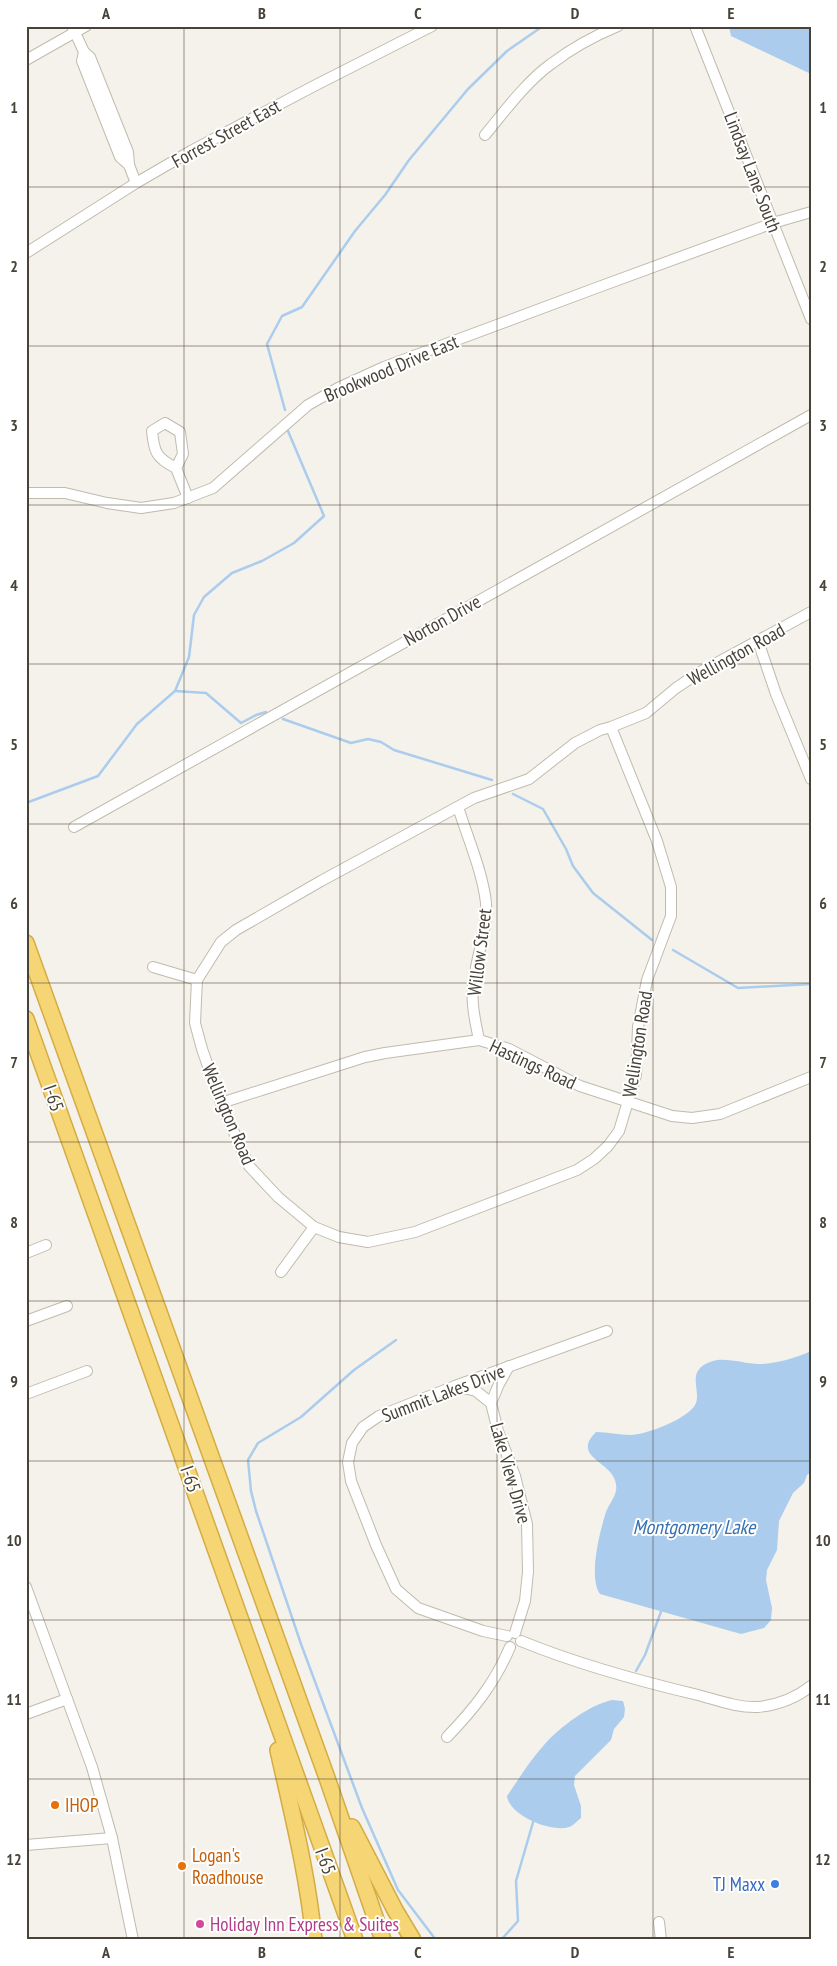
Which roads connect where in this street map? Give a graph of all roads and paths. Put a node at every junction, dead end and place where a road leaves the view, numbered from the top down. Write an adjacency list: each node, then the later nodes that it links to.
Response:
1 (86, 26): 5 (street)
2 (432, 26): 8 (street, Forrest Street East)
3 (618, 26): 7 (street)
4 (695, 26): 10 (street, Lindsay Lane South)
5 (73, 30): 6 (street); 8 (street)
6 (26, 60)
7 (485, 135)
8 (136, 183): 11 (street, Forrest Street East)
9 (811, 212): 10 (street, Brookwood Drive East)
10 (773, 223): 12 (street, Lindsay Lane South); 16 (street, Brookwood Drive East)
11 (26, 253)
12 (811, 319)
13 (811, 415): 22 (street, Norton Drive)
14 (176, 468): 16 (street)
15 (26, 493): 16 (street, Brookwood Drive East)
16 (188, 498)
17 (811, 612): 18 (street, Wellington Road)
18 (758, 641): 19 (street, Wellington Road); 20 (street)
19 (611, 727): 21 (street, Wellington Road); 30 (street, Wellington Road)
20 (811, 779)
21 (458, 807): 25 (street, Wellington Road); 27 (street, Willow Street)
22 (74, 827)
23 (26, 943): 50 (highway)
24 (153, 967): 25 (street)
25 (197, 980): 29 (street, Wellington Road)
26 (26, 1019): 46 (highway, I-65)
27 (479, 1040): 29 (street, Hastings Road); 30 (street, Hastings Road)
28 (811, 1077): 30 (street, Hastings Road)
29 (221, 1103): 31 (street, Wellington Road)
30 (629, 1103): 31 (street, Wellington Road)
31 (314, 1227): 34 (street)
32 (46, 1245): 33 (street)
33 (26, 1253)
34 (281, 1272)
35 (67, 1306): 36 (street)
36 (26, 1322)
37 (607, 1331): 38 (street, Summit Lakes Drive)
38 (509, 1366): 40 (street, Summit Lakes Drive); 42 (street, Lake View Drive)
39 (87, 1371): 41 (street)
40 (455, 1386): 42 (street, Lake View Drive); 44 (street, Summit Lakes Drive)
41 (26, 1394)
42 (491, 1403): 44 (street, Lake View Drive)
43 (26, 1587): 47 (street)
44 (515, 1637): 45 (street, Summit Lakes Drive); 49 (street)
45 (811, 1686)
46 (264, 1688): 55 (highway); 56 (highway, I-65)
47 (67, 1699): 48 (street); 51 (street)
48 (26, 1714)
49 (447, 1737)
50 (328, 1778): 57 (highway); 58 (highway)
51 (112, 1838): 52 (street); 54 (street)
52 (26, 1845)
53 (658, 1922): 59 (street)
54 (132, 1940)
55 (314, 1940)
56 (355, 1940)
57 (383, 1940)
58 (413, 1940)
59 (661, 1940)

